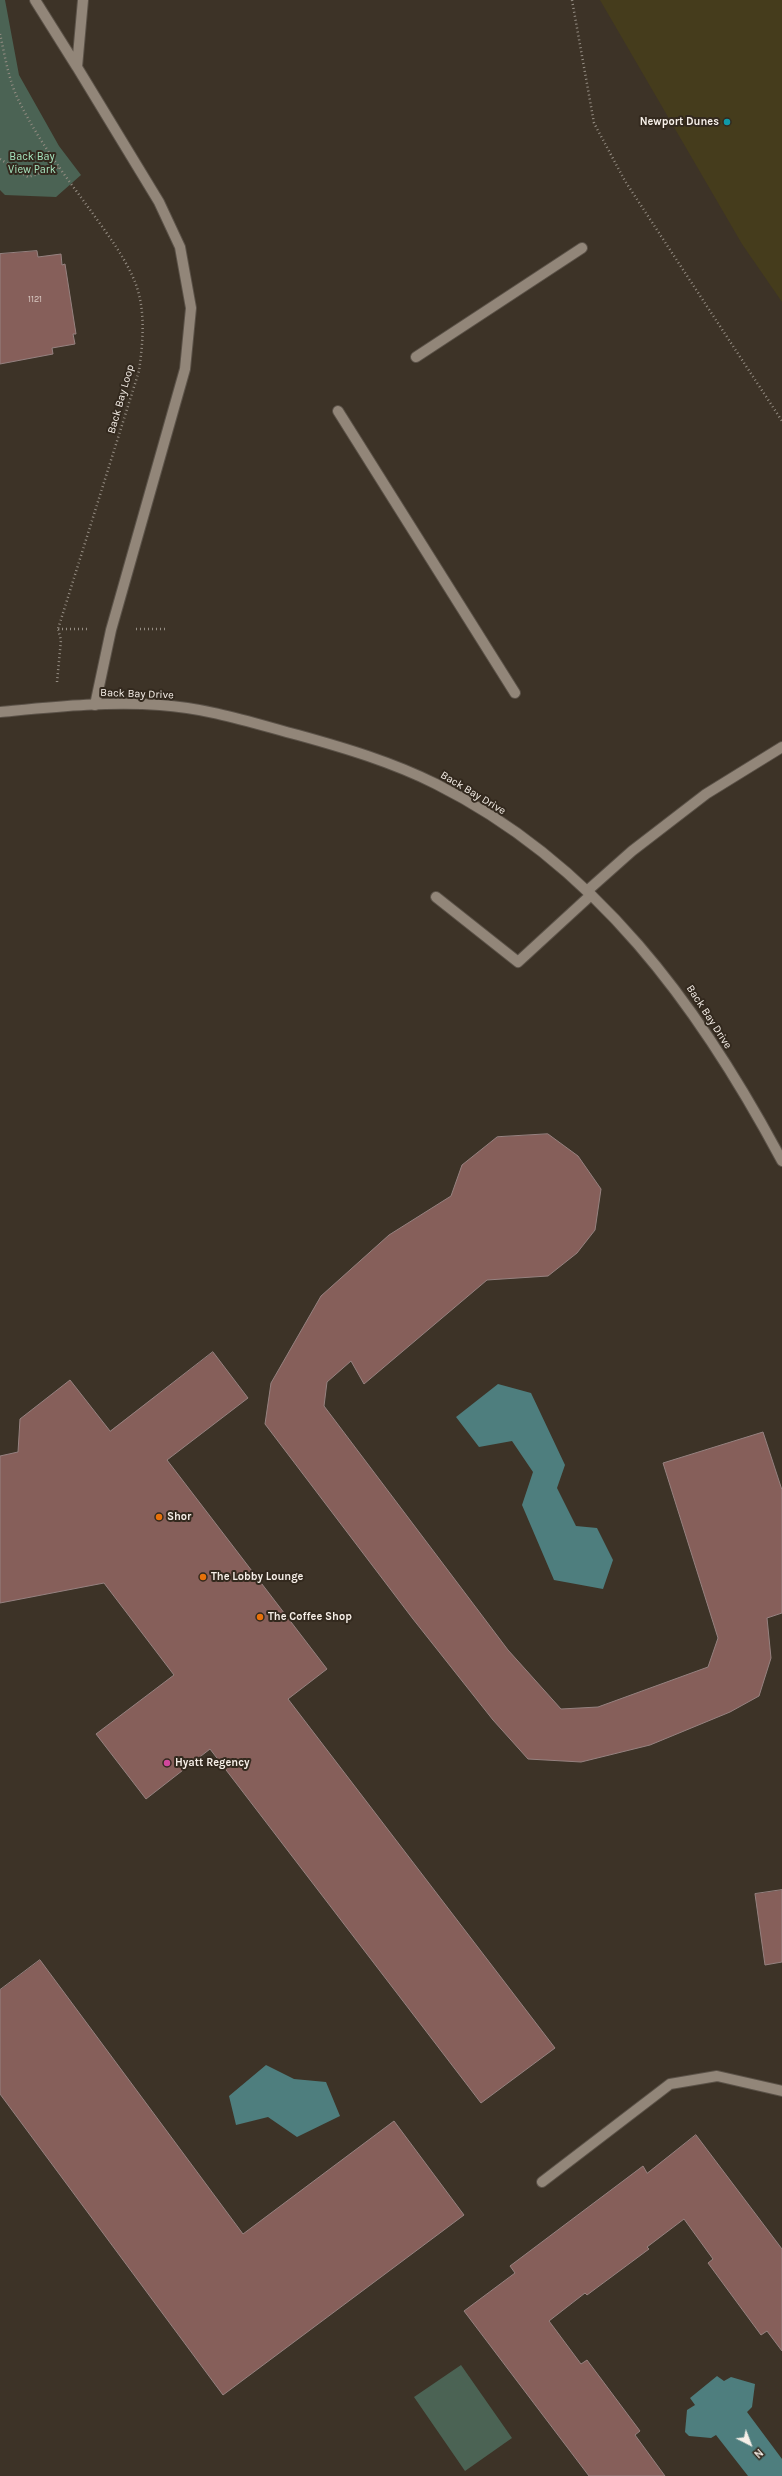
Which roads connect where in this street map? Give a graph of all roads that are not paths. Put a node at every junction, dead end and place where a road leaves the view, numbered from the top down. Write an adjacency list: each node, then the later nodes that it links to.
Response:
1 (35, 0): 3 (street)
2 (83, 0): 3 (street)
3 (77, 67): 8 (street)
4 (582, 248): 5 (street)
5 (416, 357)
6 (338, 411): 7 (street)
7 (515, 692)
8 (95, 705): 9 (street, Back Bay Drive); 11 (street, Back Bay Drive)
9 (0, 712)
10 (782, 746): 11 (street)
11 (589, 893): 12 (street); 13 (street, Back Bay Drive)
12 (436, 897)
13 (782, 1162)
14 (782, 2091): 15 (street)
15 (542, 2182)

